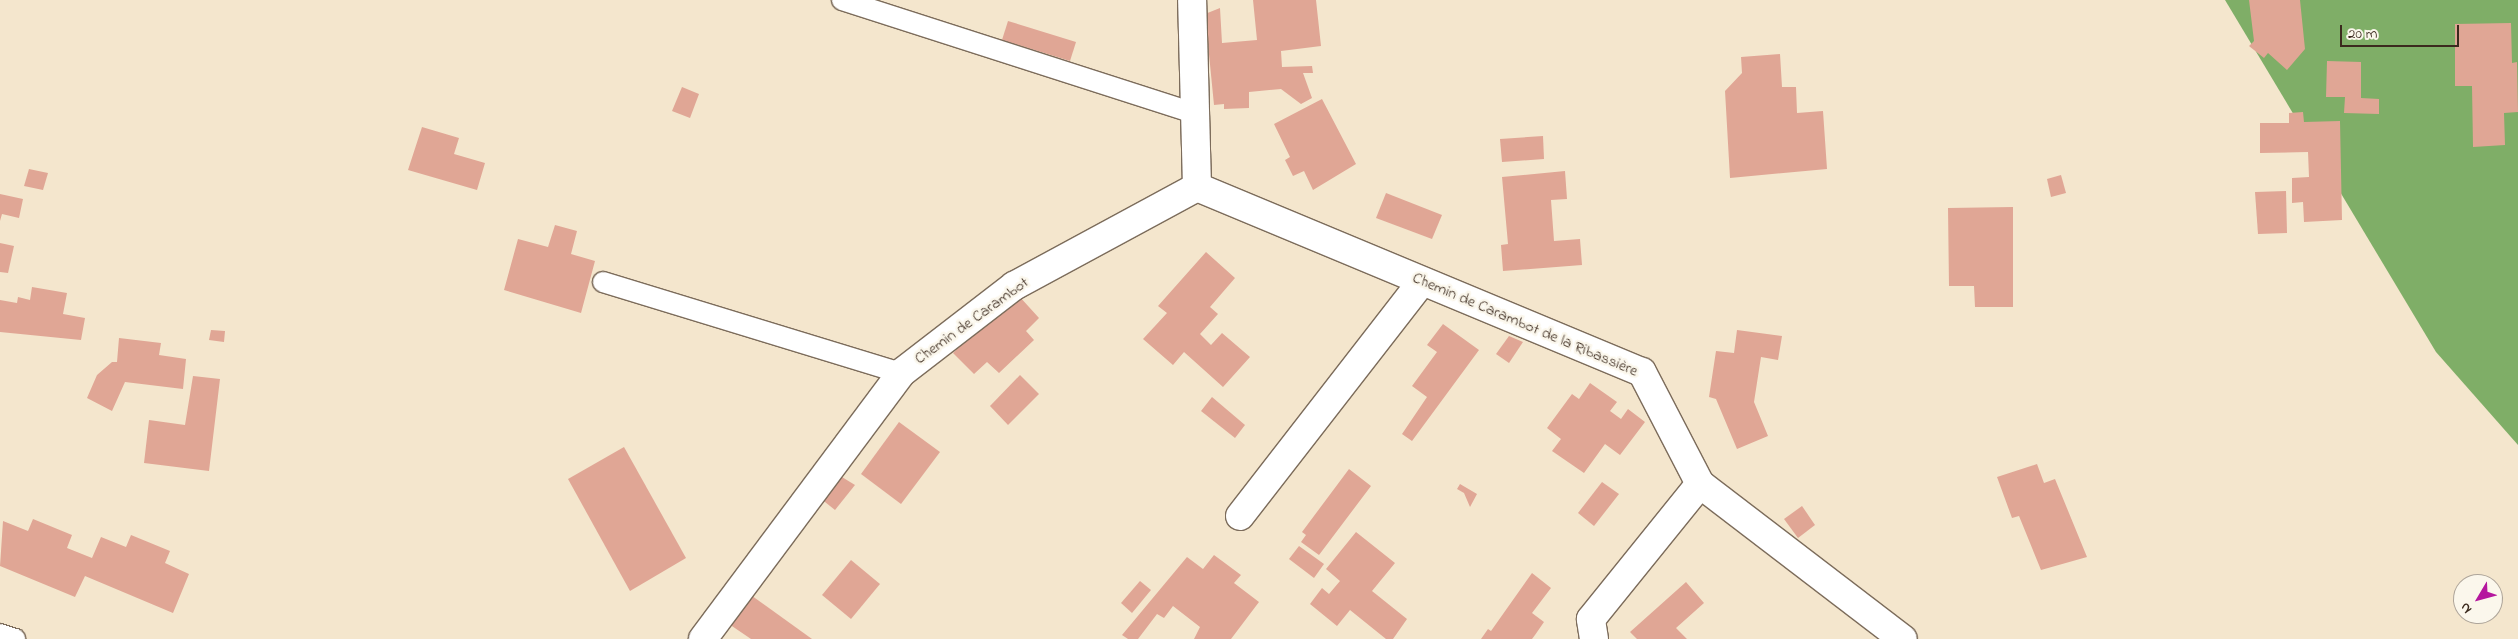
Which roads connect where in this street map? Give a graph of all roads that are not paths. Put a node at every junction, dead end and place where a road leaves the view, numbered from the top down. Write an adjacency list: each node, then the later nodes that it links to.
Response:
1 (842, 0): 3 (lane)
2 (1192, 0): 3 (street)
3 (1194, 113): 4 (street)
4 (1196, 187): 5 (street, Chemin de Carambot de la Ribassière); 7 (street, Chemin de Carambot)
5 (1422, 281): 8 (street, Chemin de Carambot de la Ribassière); 9 (street)
6 (603, 282): 7 (lane)
7 (902, 372): 12 (street, Chemin de Carambot)
8 (1700, 484): 13 (street); 14 (street, Chemin de Carambot de la Ribassière)
9 (1240, 516)
10 (0, 634): 11 (lane)
11 (14, 639)
12 (703, 639)
13 (1594, 639)
14 (1902, 639)

